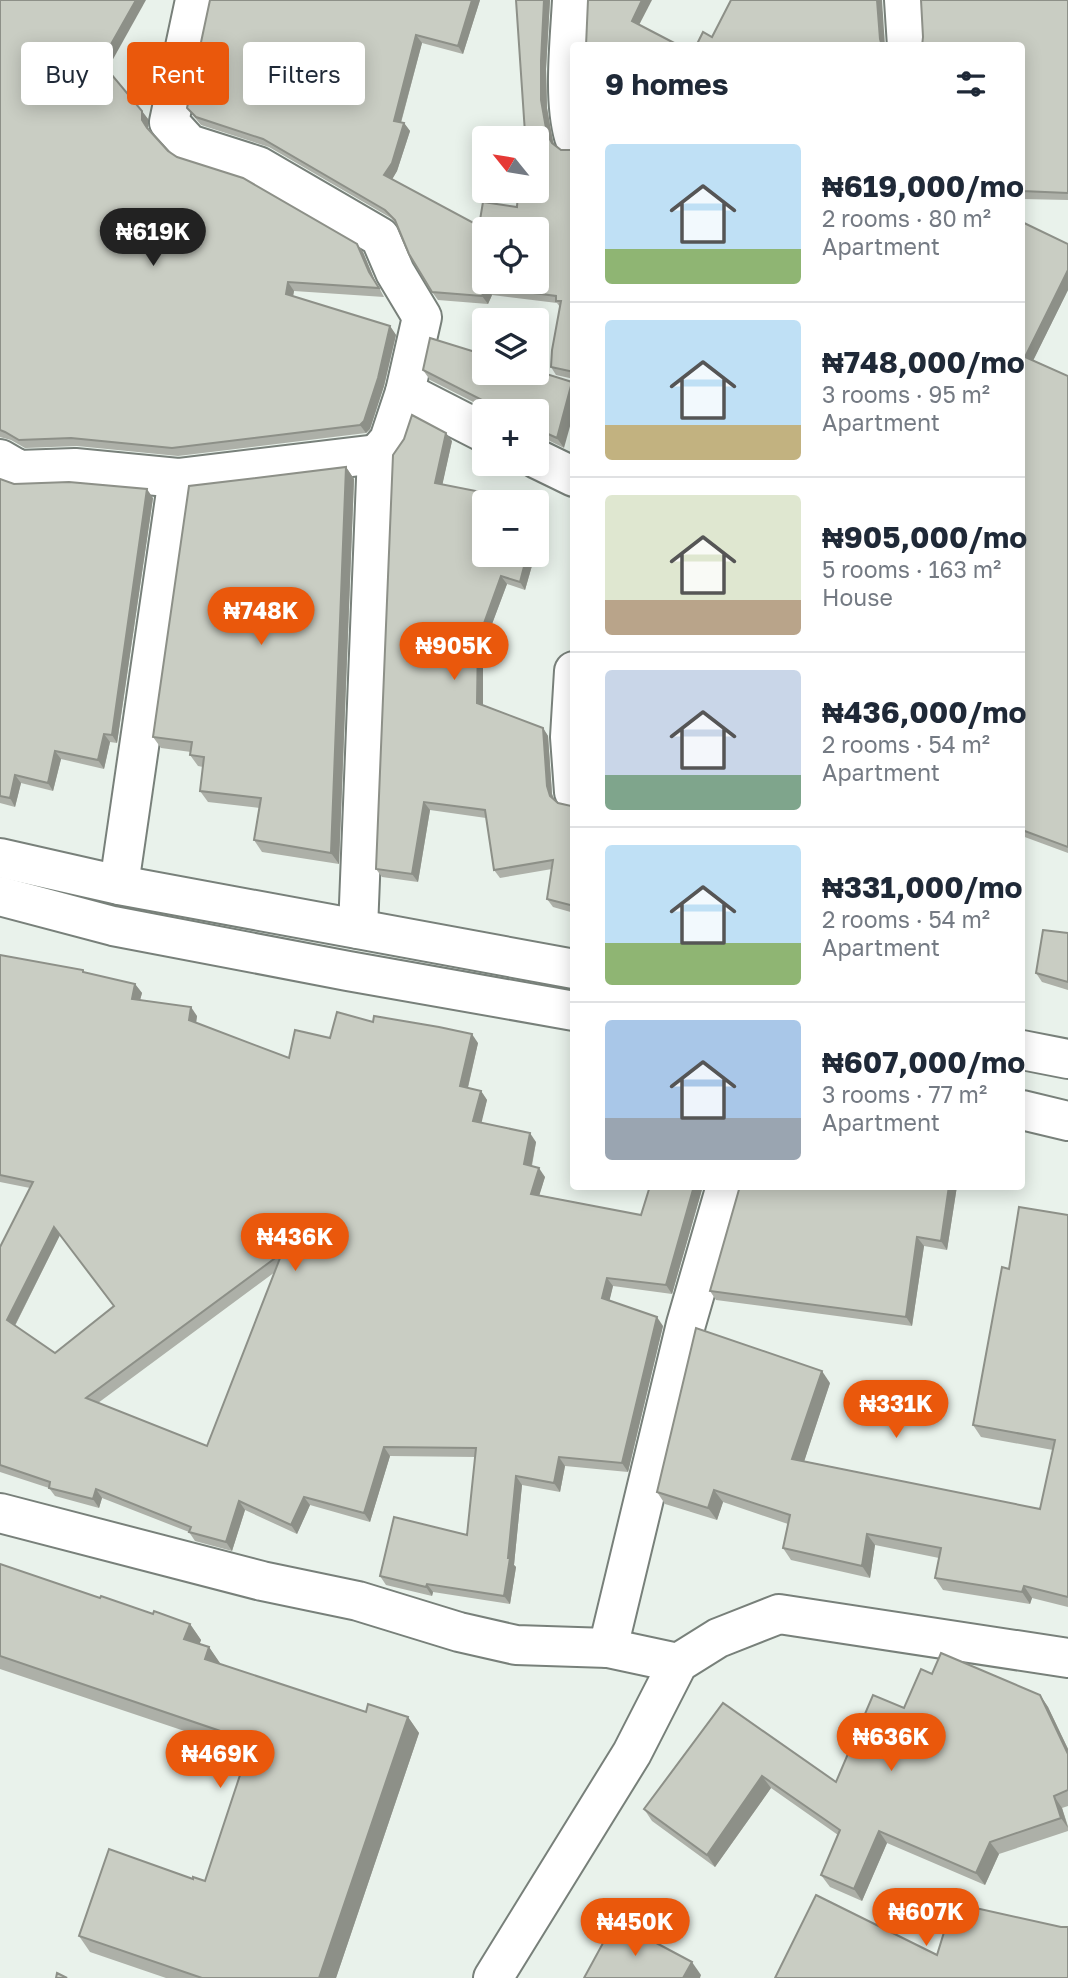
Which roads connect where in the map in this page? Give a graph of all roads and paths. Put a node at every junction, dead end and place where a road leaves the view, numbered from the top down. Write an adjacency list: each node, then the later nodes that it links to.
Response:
1 (195, 0): 6 (street)
2 (572, 0): 5 (street)
3 (904, 0): 4 (street)
4 (906, 42)
5 (570, 108)
6 (405, 392): 7 (street); 8 (street)
7 (472, 426)
8 (377, 454): 12 (street); 16 (street)
9 (0, 459): 12 (street)
10 (549, 465): 11 (street)
11 (570, 475)
12 (178, 478): 14 (street)
13 (0, 858): 14 (street)
14 (119, 885): 16 (street)
15 (0, 896): 18 (street)
16 (358, 929): 17 (street)
17 (570, 968)
18 (570, 1010)
19 (1025, 1051): 20 (street)
20 (1068, 1059)
21 (1025, 1111): 22 (street)
22 (1068, 1121)
23 (725, 1190): 25 (street)
24 (0, 1513): 25 (street)
25 (608, 1648): 27 (street)
26 (1068, 1658): 27 (street)
27 (678, 1663): 28 (street)
28 (493, 1978)

